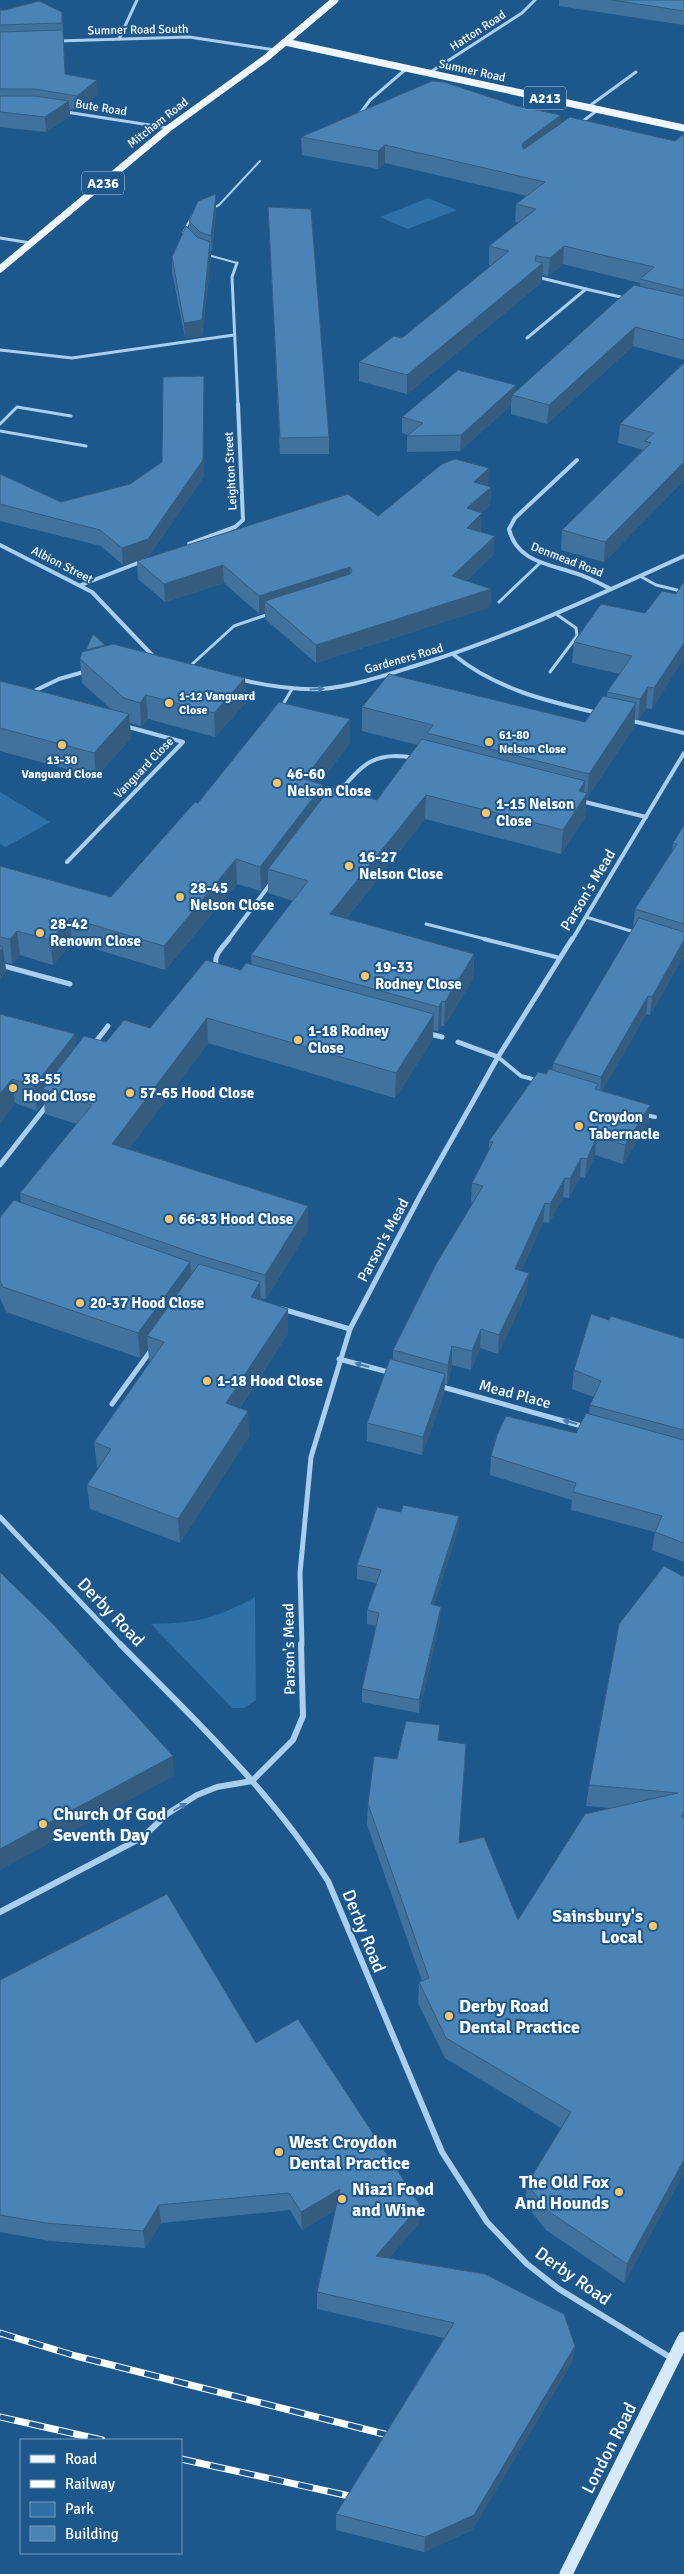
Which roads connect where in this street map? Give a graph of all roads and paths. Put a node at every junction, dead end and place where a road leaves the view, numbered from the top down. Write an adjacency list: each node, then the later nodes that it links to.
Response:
1 (137, 0): 4 (street)
2 (335, 0): 6 (main road, Mitcham Road / A236)
3 (535, 0): 10 (street, Hatton Road)
4 (119, 39): 5 (street, Sumner Road South); 7 (street, Sumner Road South)
5 (49, 41)
6 (285, 42): 7 (main road, Mitcham Road / A236); 8 (main road, Sumner Road / A213)
7 (275, 50): 16 (main road, Mitcham Road / A236)
8 (406, 69): 10 (main road, Sumner Road / A213); 14 (street)
9 (636, 72): 11 (street)
10 (429, 74): 11 (main road, Sumner Road / A213)
11 (588, 107): 12 (main road, Sumner Road / A213)
12 (599, 109): 15 (street); 17 (main road, Sumner Road / A213)
13 (60, 111): 16 (street, Bute Road)
14 (357, 121)
15 (578, 124)
16 (169, 128): 23 (main road, Mitcham Road / A236)
17 (684, 128)
18 (260, 161): 19 (lane)
19 (206, 210)
20 (192, 216): 22 (lane)
21 (0, 238): 23 (street)
22 (187, 241)
23 (31, 243): 26 (main road, Mitcham Road / A236)
24 (203, 253): 25 (lane)
25 (238, 263): 30 (street, Leighton Street)
26 (0, 270)
27 (537, 276): 28 (street)
28 (586, 288): 29 (street); 31 (street)
29 (630, 299)
30 (234, 335): 32 (street); 39 (street, Leighton Street)
31 (528, 338)
32 (0, 350)
33 (71, 416): 34 (lane)
34 (0, 424)
35 (0, 430): 36 (lane)
36 (86, 446)
37 (576, 460): 42 (street, Denmead Road)
38 (0, 545): 44 (street, Albion Street)
39 (182, 547)
40 (684, 556): 43 (street, Denmead Road)
41 (145, 561): 44 (street)
42 (540, 562): 45 (street, Denmead Road); 47 (lane)
43 (640, 576): 45 (street, Denmead Road); 46 (lane)
44 (81, 585): 50 (street, Albion Street)
45 (611, 589): 49 (street, Denmead Road)
46 (681, 591)
47 (499, 602)
48 (273, 613): 55 (lane)
49 (556, 614): 51 (street, Denmead Road); 58 (lane)
50 (150, 654): 52 (street); 53 (street)
51 (454, 655): 60 (street, Gardeners Road, one-way to 51); 63 (street, Gardeners Road)
52 (141, 656)
53 (161, 659)
54 (182, 665): 55 (street)
55 (189, 667): 57 (street)
56 (96, 669): 61 (street)
57 (198, 669)
58 (550, 672)
59 (232, 678): 60 (street, Gardeners Road)
60 (292, 689): 62 (lane)
61 (23, 697)
62 (279, 710)
63 (599, 714)
64 (618, 718): 66 (street)
65 (117, 724): 72 (street, Vanguard Close)
66 (684, 733)
67 (684, 753): 71 (street, Parson's Mead)
68 (420, 760): 70 (street)
69 (573, 798): 71 (street)
70 (333, 800)
71 (646, 817): 74 (street, Parson's Mead)
72 (67, 862)
73 (275, 877): 79 (street)
74 (586, 917): 76 (lane); 77 (street, Parson's Mead)
75 (426, 924): 77 (lane)
76 (638, 933)
77 (560, 958): 86 (street, Parson's Mead)
78 (0, 965): 80 (street)
79 (219, 972)
80 (70, 984)
81 (108, 1026): 85 (street)
82 (424, 1032): 83 (street)
83 (442, 1038)
84 (458, 1042): 86 (street)
85 (90, 1050)
86 (498, 1057): 87 (lane); 93 (street, Parson's Mead)
87 (540, 1082)
88 (54, 1096): 91 (street)
89 (636, 1112): 90 (lane)
90 (654, 1118)
91 (0, 1165)
92 (274, 1307): 93 (street)
93 (350, 1329): 95 (street, Parson's Mead)
94 (158, 1340): 98 (street)
95 (339, 1359): 96 (street, one-way to 95); 101 (street, Parson's Mead)
96 (397, 1375)
97 (435, 1385): 99 (street, Mead Place, one-way to 97)
98 (112, 1404)
99 (588, 1428)
100 (0, 1517): 101 (street, Derby Road)
101 (252, 1782): 102 (street, one-way to 101); 104 (street, Derby Road)
102 (0, 1912)
103 (684, 2338): 104 (street, London Road)
104 (673, 2359): 105 (street, London Road)
105 (566, 2574)

